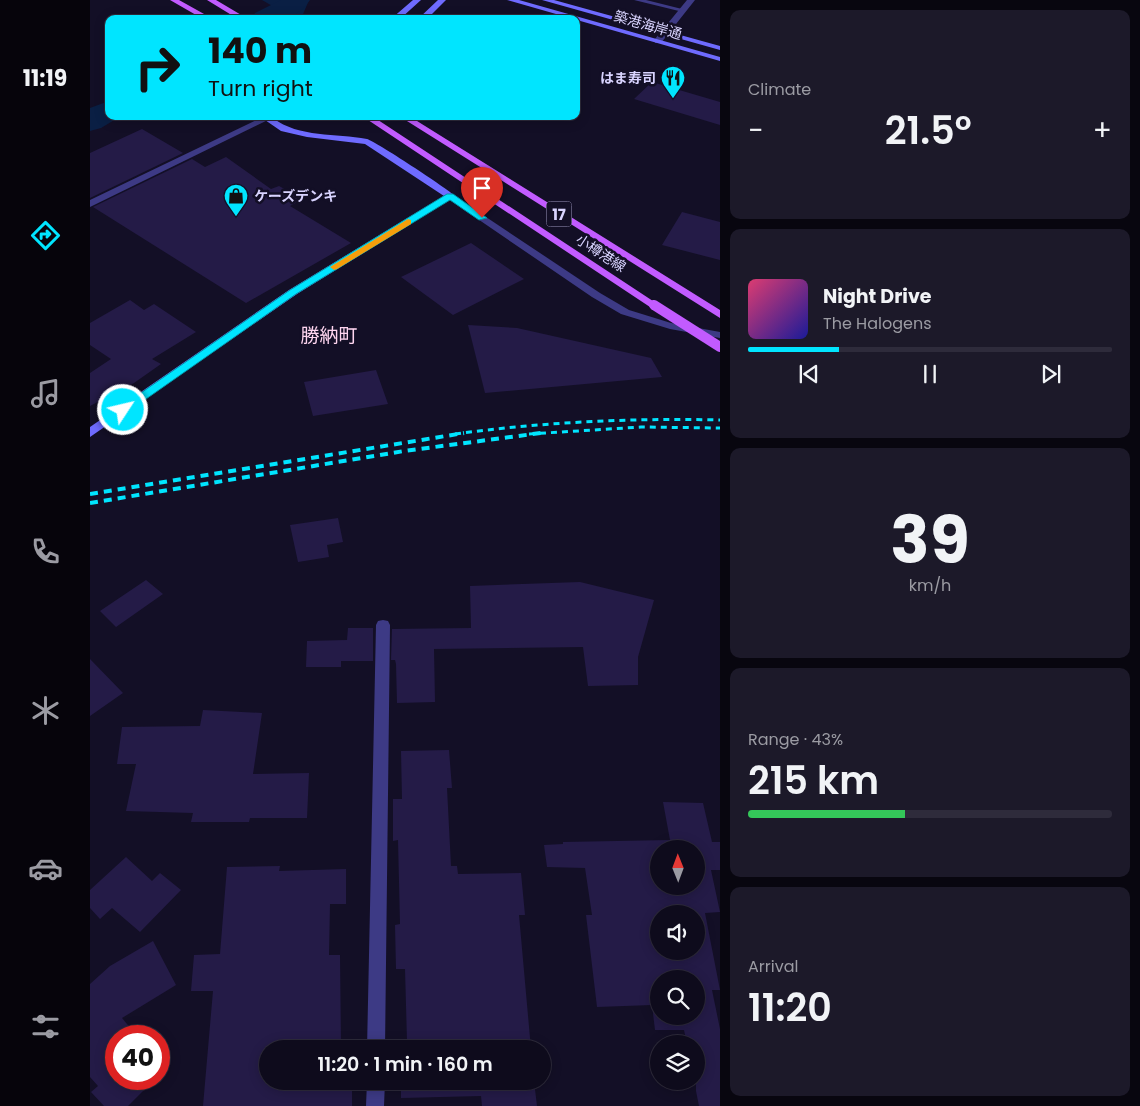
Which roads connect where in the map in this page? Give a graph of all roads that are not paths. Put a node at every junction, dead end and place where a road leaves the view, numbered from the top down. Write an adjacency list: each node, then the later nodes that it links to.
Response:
1 (174, 0): 10 (main road)
2 (211, 0): 11 (main road)
3 (417, 0): 12 (street)
4 (442, 0): 13 (street)
5 (511, 0): 14 (street, 築港海岸通)
6 (546, 0): 16 (street, 築港海岸通)
7 (637, 0): 9 (lane)
8 (691, 0): 9 (street)
9 (683, 10): 16 (street)
10 (202, 15)
11 (238, 15)
12 (400, 15)
13 (426, 15)
14 (565, 15)
15 (580, 19): 17 (street, 築港海岸通)
16 (665, 33): 17 (street); 18 (street, 築港海岸通)
17 (658, 41): 19 (street, 築港海岸通)
18 (720, 48)
19 (720, 58)
20 (264, 120): 25 (street)
21 (273, 120): 24 (street)
22 (372, 120): 28 (main road, 小樽港線 / 17, bridge)
23 (409, 120): 26 (main road, 小樽港線 / 17)
24 (450, 196): 27 (street); 29 (street)
25 (90, 204)
26 (717, 313)
27 (720, 335)
28 (720, 347)
29 (90, 433)
30 (383, 625): 31 (street)
31 (376, 1040)
32 (376, 1090): 33 (street)
33 (375, 1106)

